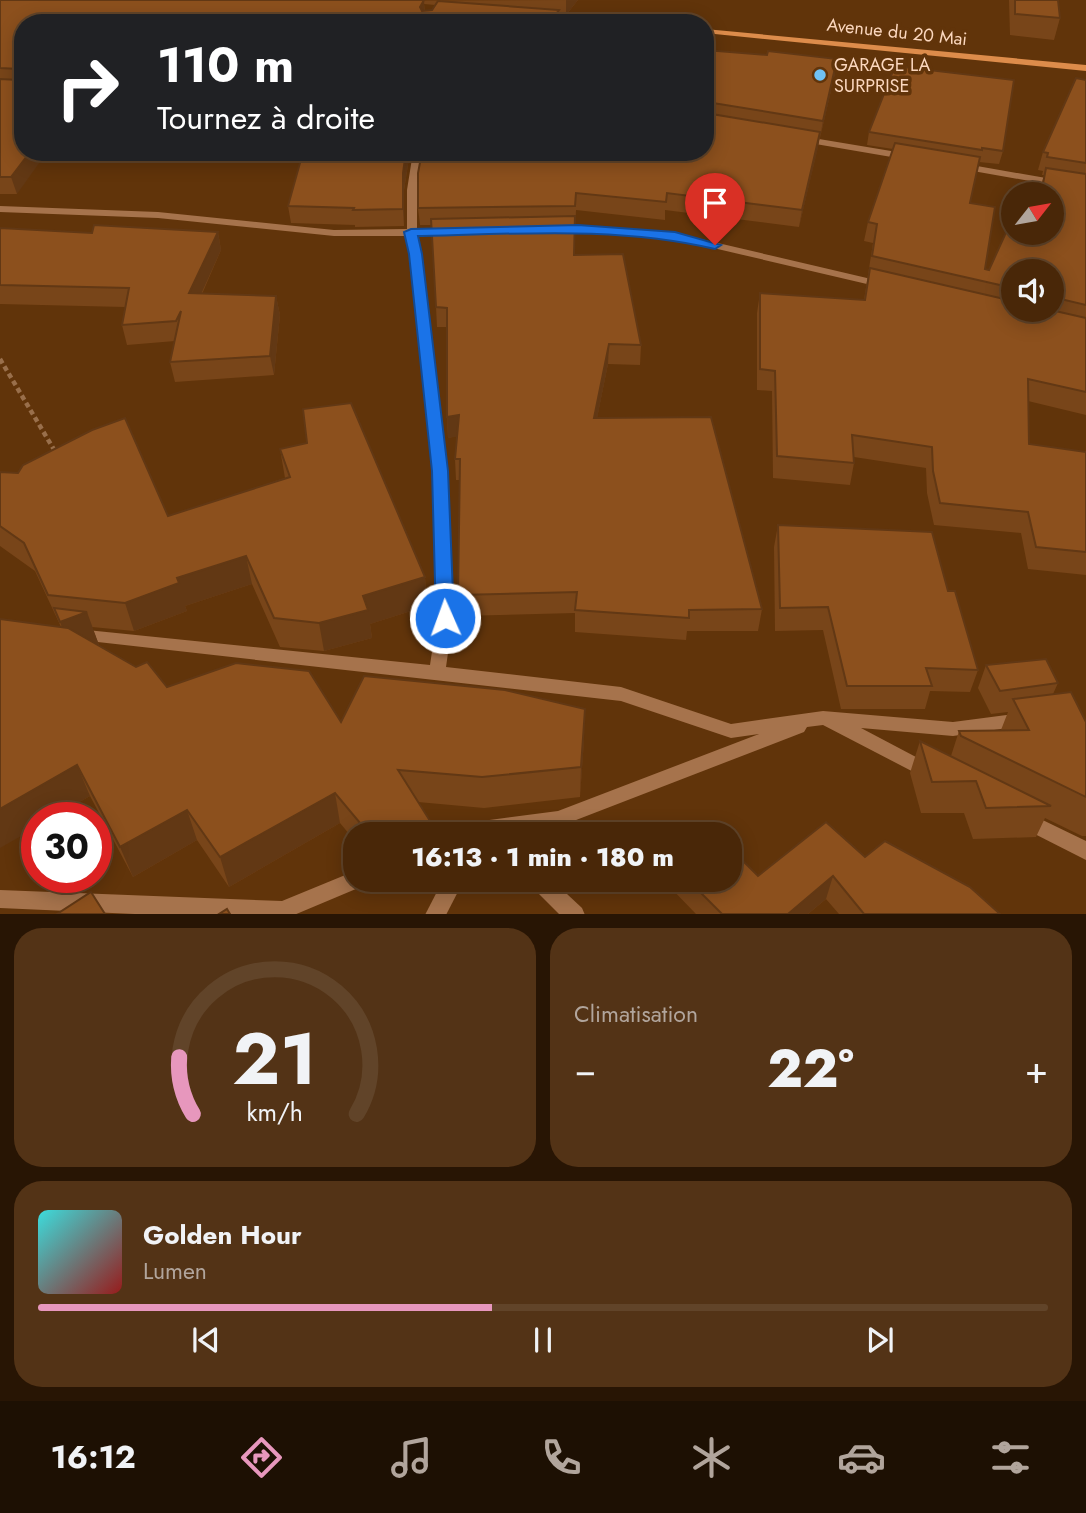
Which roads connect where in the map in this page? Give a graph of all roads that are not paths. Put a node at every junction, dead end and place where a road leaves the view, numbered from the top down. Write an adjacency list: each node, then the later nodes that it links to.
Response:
1 (714, 32): 2 (main road, Avenue du 20 Mai)
2 (1086, 68)
3 (793, 138): 4 (street)
4 (919, 159)
5 (416, 161): 10 (street)
6 (952, 165): 7 (street)
7 (1086, 188)
8 (0, 209): 10 (street)
9 (544, 229): 12 (street)
10 (411, 232): 11 (street); 14 (street)
11 (465, 232)
12 (894, 287)
13 (58, 633): 14 (street)
14 (438, 673): 16 (street)
15 (1046, 716): 16 (street)
16 (823, 718): 17 (street); 19 (street)
17 (943, 778)
18 (1002, 809): 20 (street)
19 (541, 822)
20 (1086, 851)
21 (343, 885): 24 (street)
22 (447, 892): 25 (street)
23 (551, 892): 26 (street)
24 (0, 899)
25 (436, 914)
26 (574, 914)

